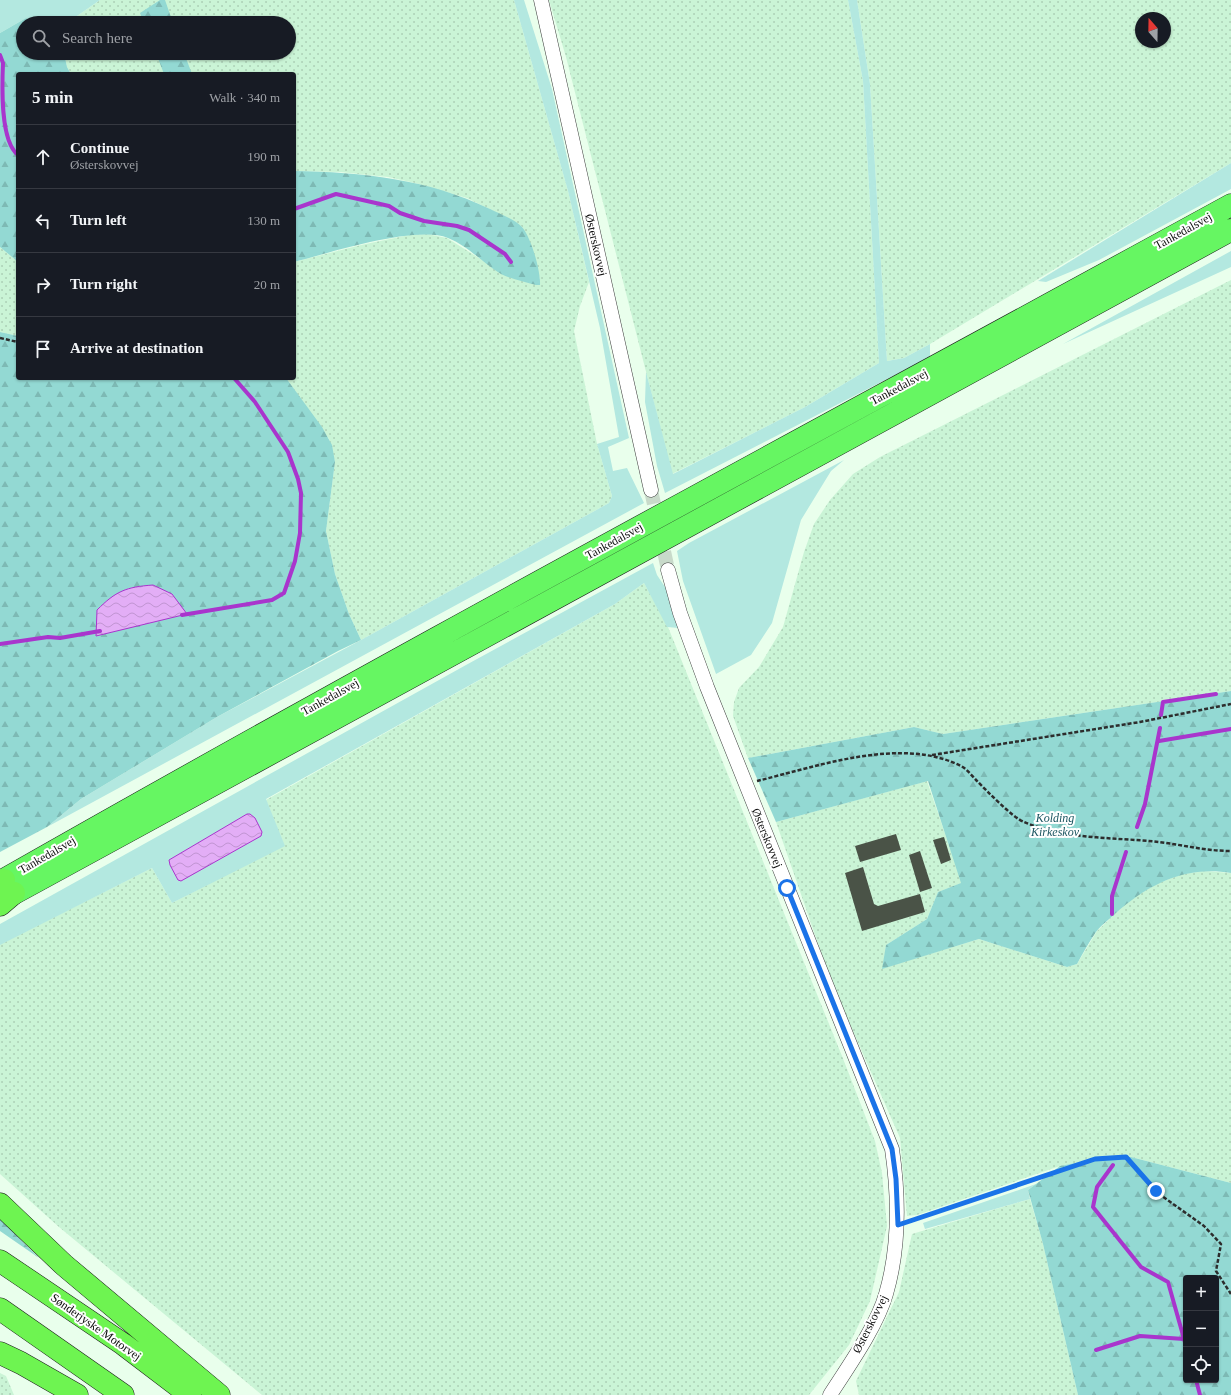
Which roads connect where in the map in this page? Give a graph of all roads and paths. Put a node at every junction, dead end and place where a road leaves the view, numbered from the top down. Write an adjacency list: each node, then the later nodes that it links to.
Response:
1 (540, 0): 6 (street, Østerskovvej)
2 (1231, 205): 12 (highway, Tankedalsvej)
3 (1231, 230): 12 (highway, Tankedalsvej)
4 (0, 338): 5 (path)
5 (16, 342)
6 (651, 490)
7 (668, 570): 10 (street, Østerskovvej)
8 (1231, 704): 9 (path)
9 (932, 755): 10 (path); 11 (path)
10 (745, 784): 14 (street, Østerskovvej)
11 (1231, 851)
12 (3, 890)
13 (0, 1204): 22 (highway)
14 (898, 1225): 16 (path); 23 (street, Østerskovvej)
15 (0, 1261): 21 (highway, Sønderjyske Motorvej)
16 (1231, 1294)
17 (0, 1309): 20 (highway)
18 (0, 1353): 19 (highway)
19 (77, 1395)
20 (123, 1395)
21 (190, 1395)
22 (219, 1395)
23 (830, 1395)

